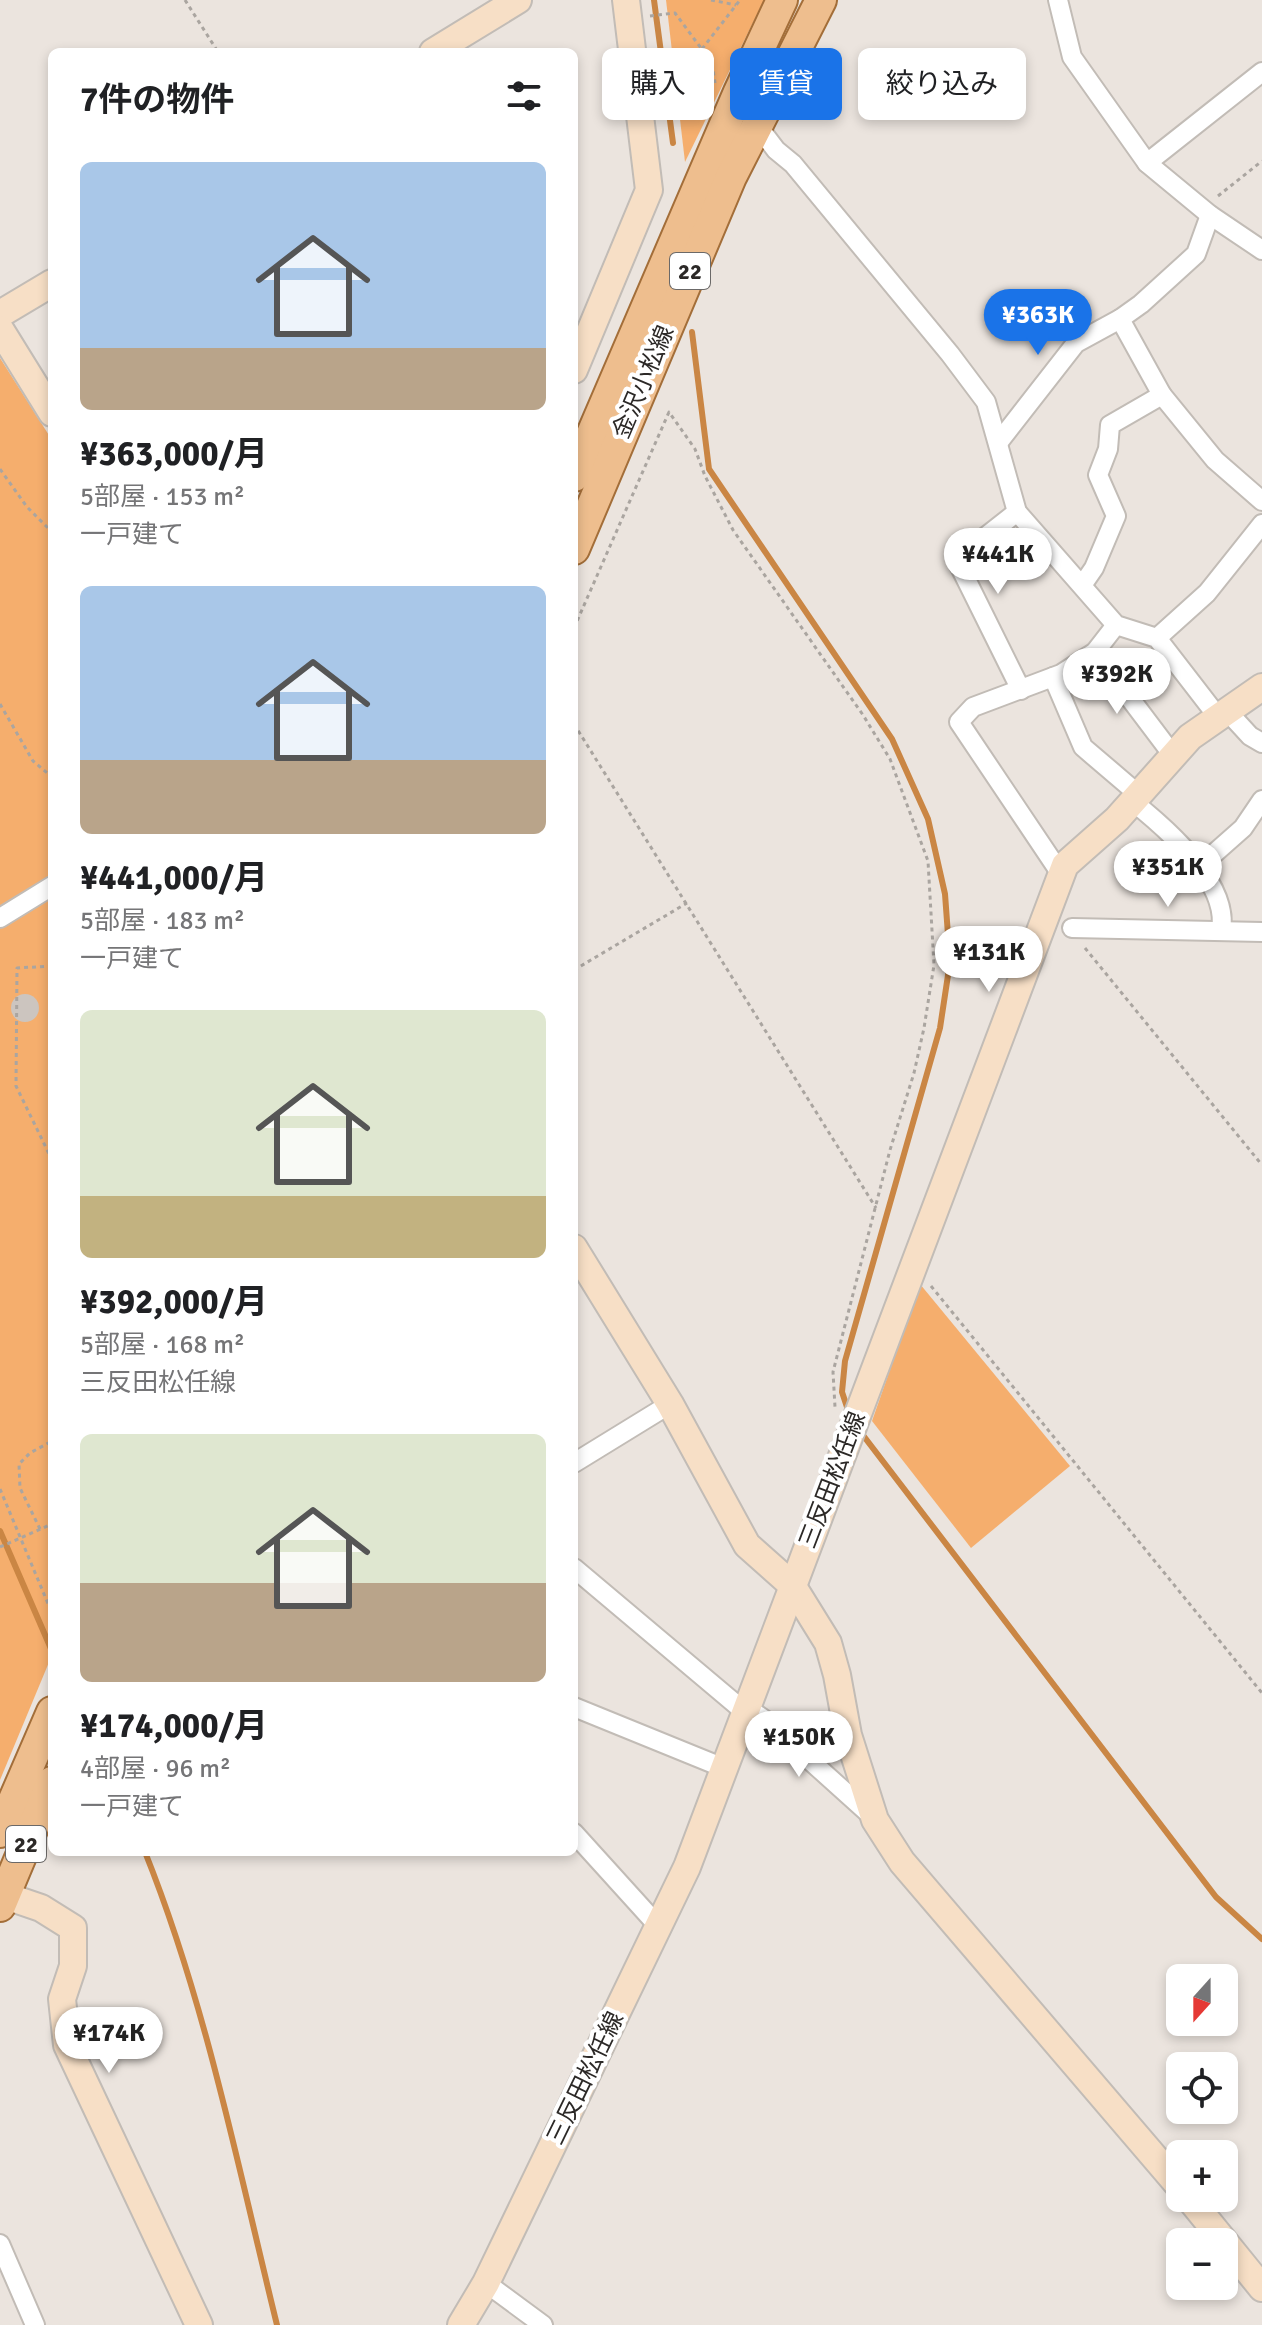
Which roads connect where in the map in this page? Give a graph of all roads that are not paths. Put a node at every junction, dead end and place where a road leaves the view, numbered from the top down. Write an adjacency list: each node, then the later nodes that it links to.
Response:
1 (518, 0): 6 (street)
2 (782, 0): 7 (main road, 金沢小松線 / 22)
3 (821, 0): 8 (main road, 金沢小松線 / 22)
4 (1058, 0): 13 (street)
5 (635, 8): 20 (street)
6 (440, 48)
7 (766, 48)
8 (790, 48)
9 (1262, 72): 13 (street)
10 (743, 120): 24 (main road, 金沢小松線 / 22)
11 (743, 120): 28 (main road, 金沢小松線 / 22)
12 (744, 120): 23 (street)
13 (1147, 163): 14 (street)
14 (1206, 212): 15 (street); 18 (street)
15 (1262, 250)
16 (48, 285): 17 (street)
17 (0, 314)
18 (1120, 319): 21 (street); 23 (street)
19 (0, 329): 22 (street)
20 (578, 360)
21 (1162, 395): 25 (street); 29 (street)
22 (48, 407)
23 (998, 443): 26 (street)
24 (578, 468)
25 (1262, 501)
26 (1017, 512): 29 (street); 35 (street)
27 (1262, 524): 31 (street)
28 (578, 540)
29 (1083, 584): 30 (street)
30 (1116, 625): 31 (street); 32 (street)
31 (1157, 638): 36 (street)
32 (1095, 652): 33 (street); 38 (street)
33 (1053, 677): 35 (street); 39 (street)
34 (1262, 687): 36 (street, 三反田松任線)
35 (1021, 690): 42 (street)
36 (1222, 714): 37 (street); 38 (street, 三反田松任線)
37 (1262, 743)
38 (1172, 754): 39 (street, 三反田松任線)
39 (1135, 798): 41 (street); 42 (street, 三反田松任線)
40 (1262, 800): 41 (street)
41 (1200, 866): 46 (street)
42 (1061, 874): 52 (street, 三反田松任線)
43 (48, 888): 44 (street)
44 (0, 918)
45 (1072, 928): 46 (street)
46 (1221, 931): 47 (street)
47 (1262, 932)
48 (578, 1254): 49 (street)
49 (670, 1404): 50 (street); 52 (street)
50 (578, 1461)
51 (578, 1571): 54 (street)
52 (792, 1585): 54 (street, 三反田松任線); 58 (street)
53 (578, 1709): 56 (street)
54 (746, 1710): 56 (street, 三反田松任線); 58 (street)
55 (48, 1721): 59 (main road, 22)
56 (724, 1768): 62 (street, 三反田松任線)
57 (48, 1791): 61 (main road, 22)
58 (875, 1820): 63 (street)
59 (0, 1832)
60 (578, 1837): 62 (street)
61 (1, 1899): 69 (street)
62 (660, 1928): 66 (street, 三反田松任線)
63 (1166, 2171)
64 (1200, 2212): 67 (street)
65 (0, 2244): 68 (street)
66 (486, 2283): 70 (street, 三反田松任線); 71 (street)
67 (1262, 2288)
68 (35, 2325)
69 (199, 2325)
70 (461, 2325)
71 (543, 2325)

